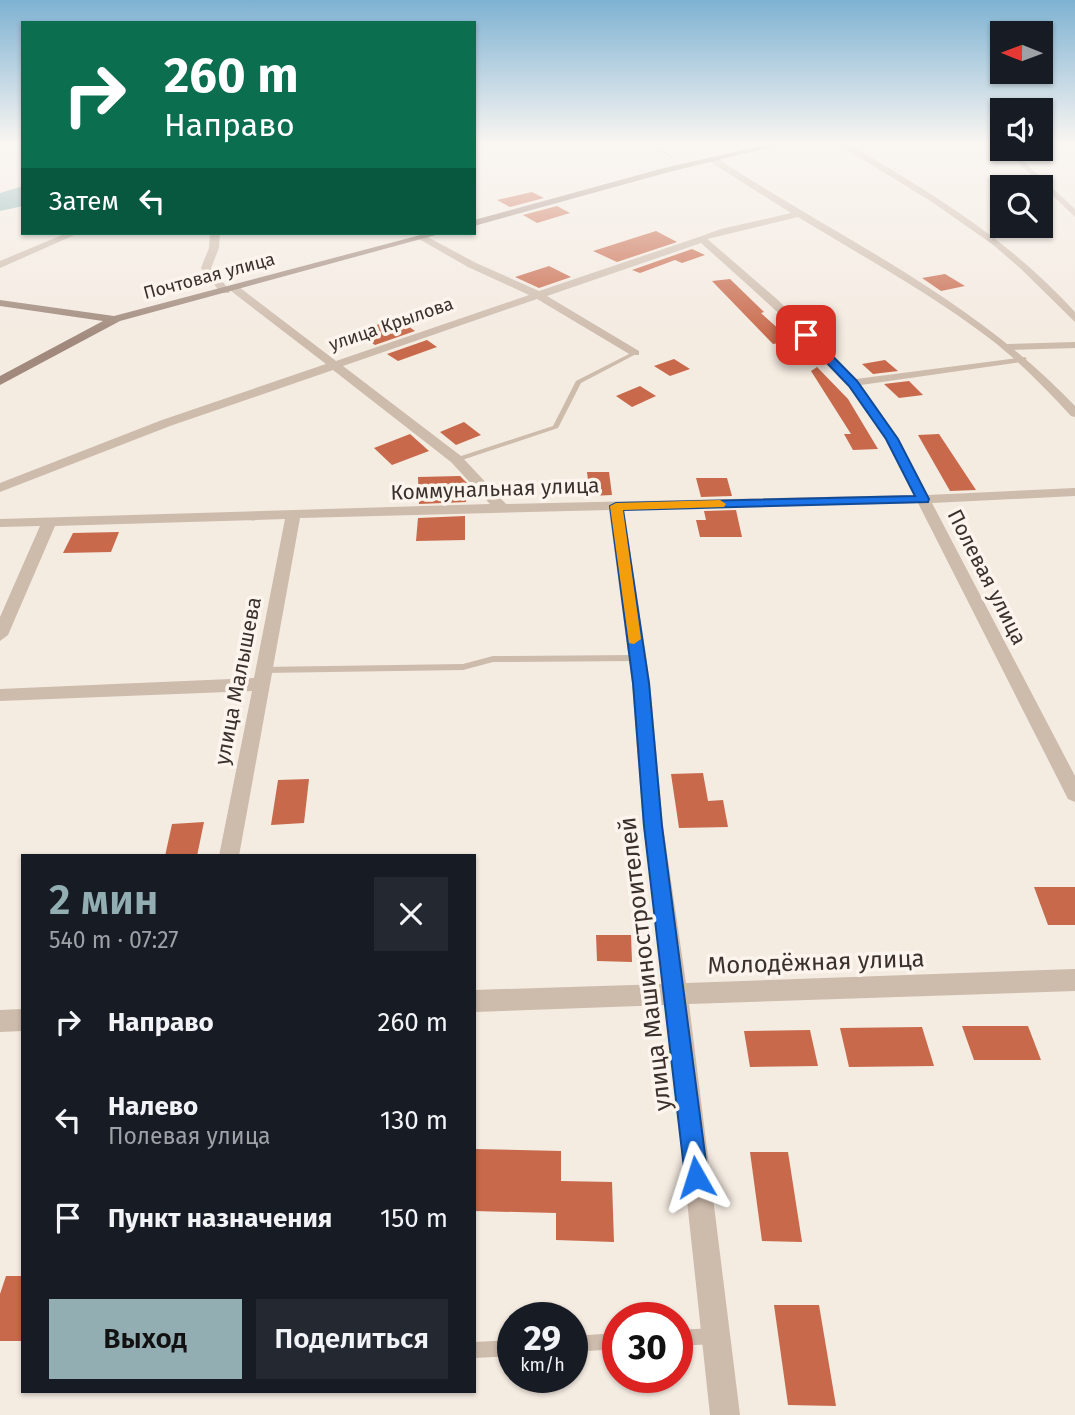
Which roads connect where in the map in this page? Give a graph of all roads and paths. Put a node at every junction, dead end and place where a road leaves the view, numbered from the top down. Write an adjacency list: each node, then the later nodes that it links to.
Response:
1 (526, 209): 5 (main road)
2 (791, 209): 4 (street)
3 (947, 209): 16 (street)
4 (800, 214): 10 (street, улица Крылова); 18 (street)
5 (476, 222)
6 (69, 235): 11 (street)
7 (215, 235): 12 (street)
8 (429, 235): 9 (main road, Почтовая улица)
9 (422, 237): 12 (main road, Почтовая улица); 13 (street)
10 (702, 239): 13 (street, улица Крылова); 23 (street, Полевая улица)
11 (0, 265)
12 (230, 290): 15 (main road, Почтовая улица); 21 (street)
13 (536, 294): 19 (street); 21 (street, улица Крылова)
14 (0, 303): 15 (main road)
15 (116, 319): 22 (main road, Почтовая улица)
16 (1075, 319)
17 (1075, 345): 18 (street)
18 (1008, 347): 20 (street)
19 (635, 353): 25 (lane)
20 (1021, 359): 23 (street); 24 (street)
21 (334, 365): 25 (street); 26 (street, улица Крылова)
22 (0, 381)
23 (853, 383): 28 (street, Полевая улица)
24 (1075, 412)
25 (456, 459): 30 (street)
26 (1, 488)
27 (1075, 492): 28 (street, Коммунальная улица)
28 (923, 499): 29 (street, Коммунальная улица); 38 (street, Полевая улица)
29 (616, 506): 30 (street, Коммунальная улица); 35 (street, улица Машиностроителей)
30 (502, 508): 31 (street, Коммунальная улица)
31 (293, 516): 33 (street, Коммунальная улица); 36 (street, улица Малышева)
32 (2, 522): 33 (street, Коммунальная улица)
33 (49, 523): 34 (street)
34 (0, 635)
35 (637, 658): 36 (lane); 41 (street, улица Машиностроителей)
36 (261, 677): 37 (street); 39 (street, улица Малышева)
37 (0, 695)
38 (1075, 794)
39 (229, 854)
40 (1075, 980): 41 (street, Молодёжная улица)
41 (676, 993): 42 (street, Молодёжная улица); 45 (street, улица Машиностроителей)
42 (476, 1002)
43 (21, 1020): 44 (street)
44 (0, 1021)
45 (714, 1336): 46 (lane); 49 (street, улица Машиностроителей)
46 (693, 1337)
47 (497, 1349): 48 (lane)
48 (476, 1350)
49 (725, 1415)

